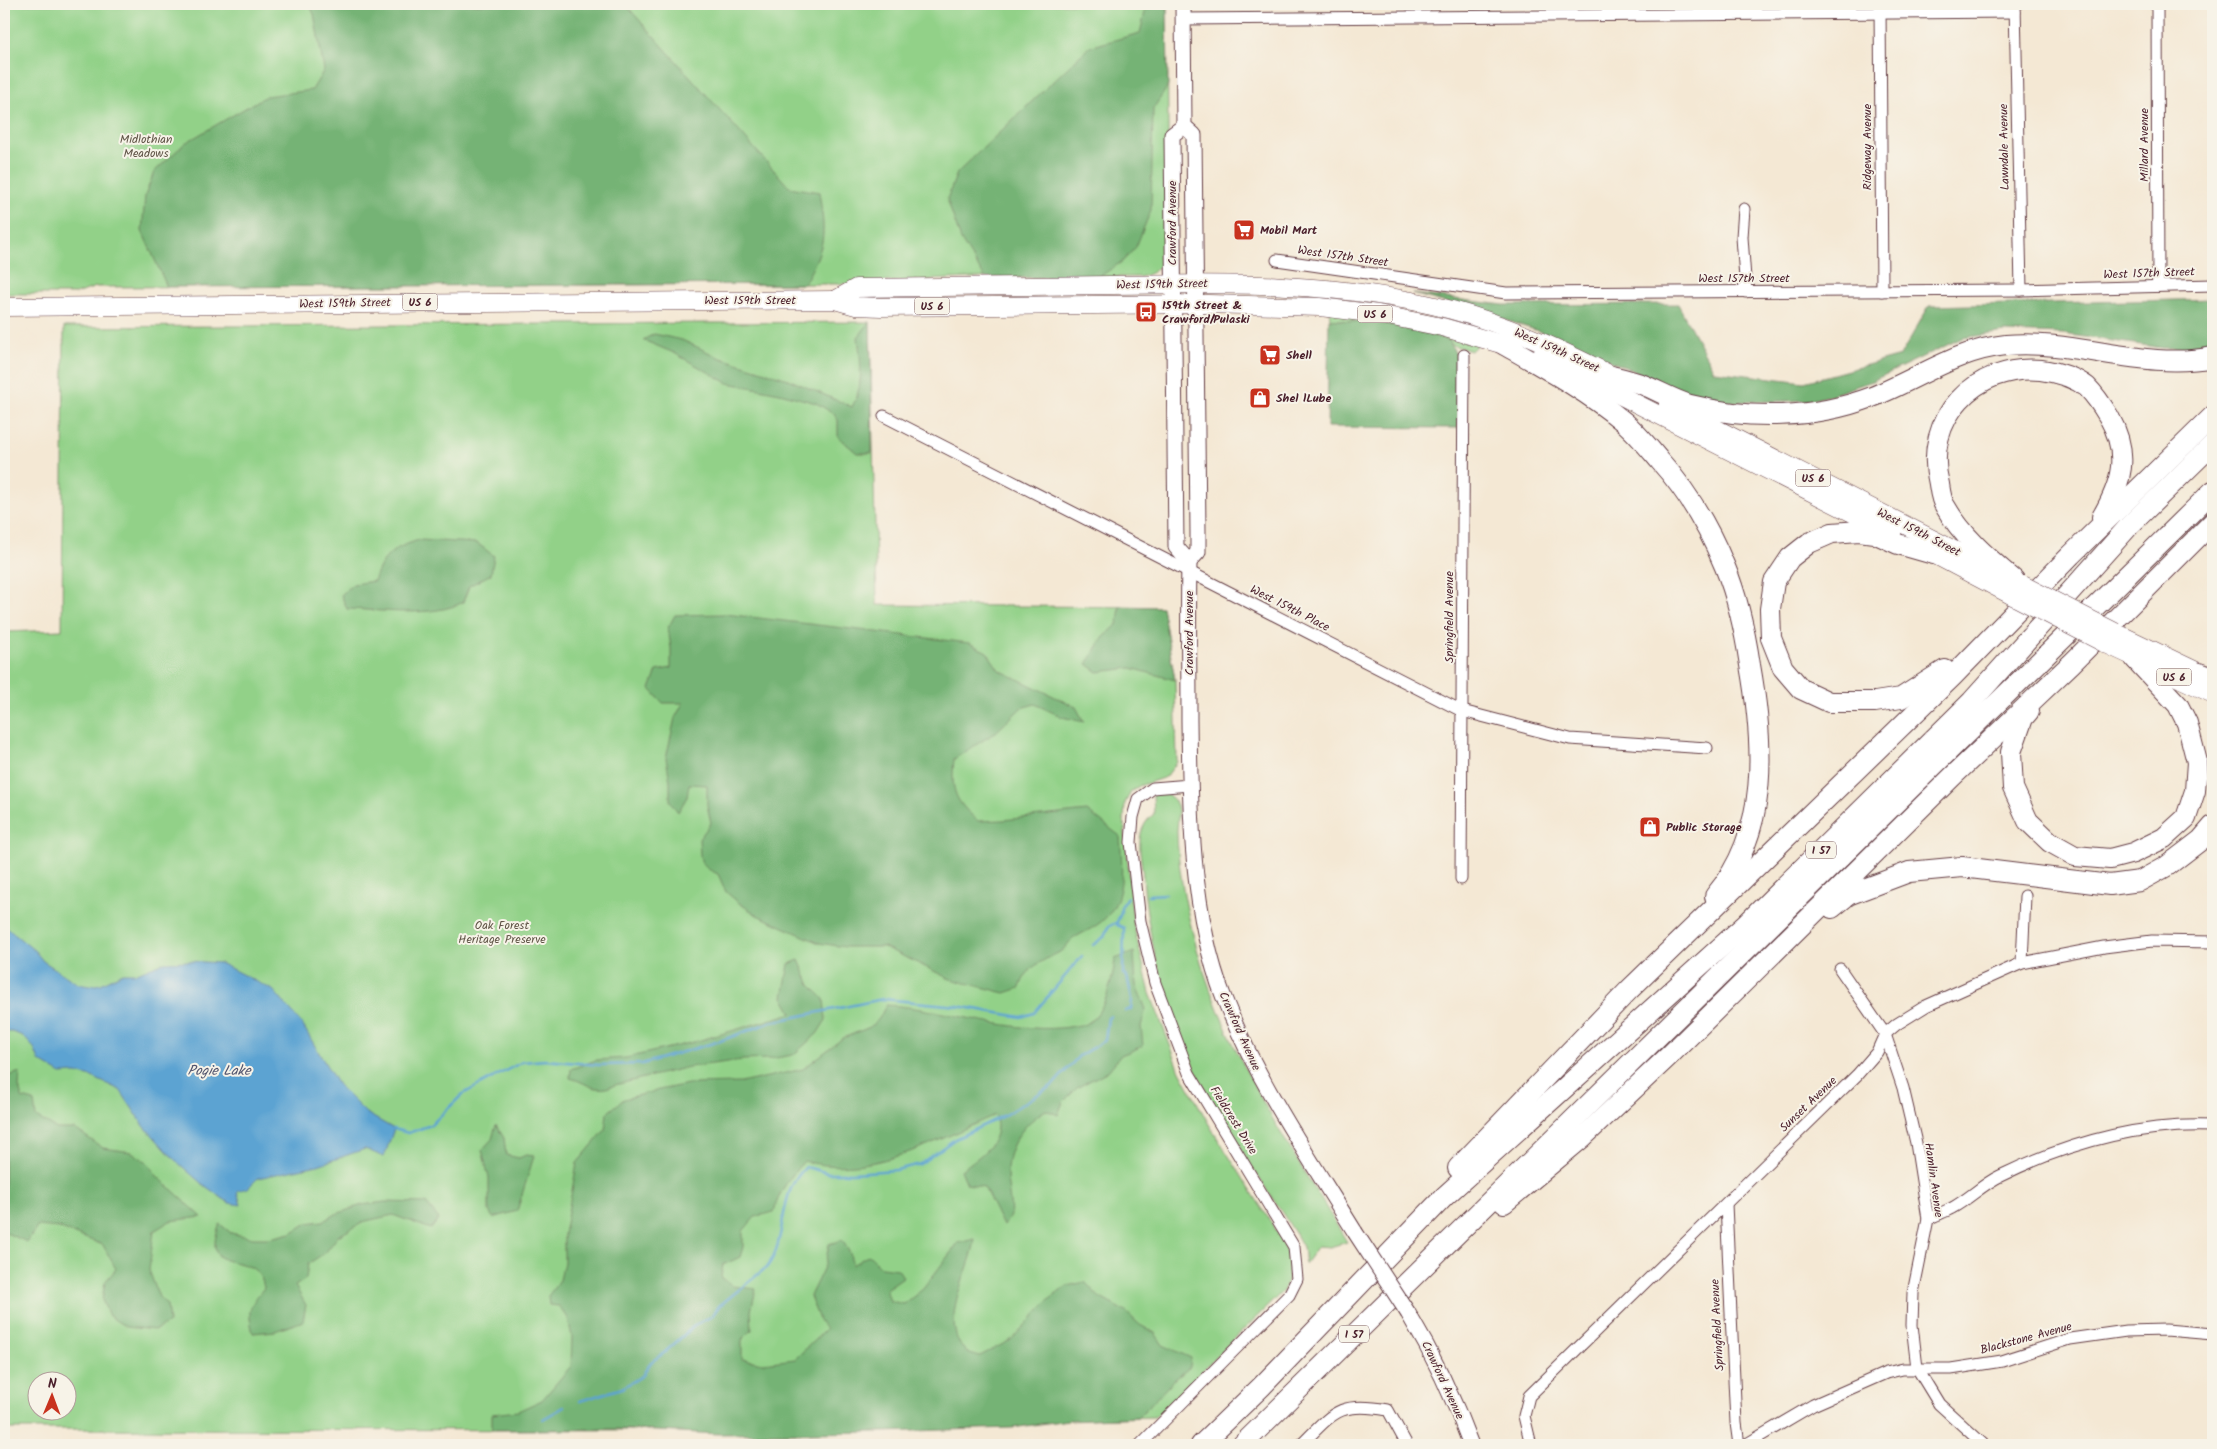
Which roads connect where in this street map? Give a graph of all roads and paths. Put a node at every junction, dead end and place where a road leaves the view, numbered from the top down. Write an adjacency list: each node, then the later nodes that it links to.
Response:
1 (2157, 4): 11 (street, Millard Avenue)
2 (2015, 8): 3 (street); 12 (street, Lawndale Avenue)
3 (1880, 9): 4 (street); 13 (street, Ridgeway Avenue)
4 (1183, 11): 5 (main road, Crawford Avenue)
5 (1184, 126): 8 (main road, Crawford Avenue); 9 (main road, Crawford Avenue)
6 (1744, 208): 14 (street)
7 (1277, 260): 14 (street, West 157th Street)
8 (1196, 283): 9 (main road, West 159th Street / US 6); 17 (main road, Crawford Avenue); 22 (main road, West 159th Street / US 6)
9 (1173, 284): 15 (main road, West 159th Street / US 6); 16 (main road, Crawford Avenue)
10 (2213, 285): 11 (street, West 157th Street)
11 (2158, 286): 12 (street, West 157th Street)
12 (2021, 290): 13 (street, West 157th Street)
13 (1882, 291): 14 (street, West 157th Street)
14 (1746, 292)
15 (835, 300): 16 (main road, West 159th Street / US 6); 18 (main road, West 159th Street / US 6)
16 (1173, 304): 17 (main road, West 159th Street / US 6); 31 (main road, Crawford Avenue)
17 (1196, 304): 19 (main road, West 159th Street / US 6); 31 (main road, Crawford Avenue)
18 (4, 307)
19 (1503, 344): 30 (main road, West 159th Street / US 6); 47 (highway)
20 (1464, 355): 40 (street, Springfield Avenue)
21 (2213, 357): 22 (highway)
22 (1612, 376): 33 (main road, West 159th Street / US 6)
23 (884, 416): 31 (street, West 159th Place)
24 (2213, 416): 28 (highway)
25 (2213, 444): 56 (highway, I 57)
26 (2213, 491): 55 (highway, I 57)
27 (2213, 522): 32 (highway)
28 (2091, 535): 33 (highway); 35 (highway)
29 (2213, 540): 32 (highway)
30 (1933, 554): 33 (main road, West 159th Street / US 6); 35 (highway)
31 (1189, 567): 40 (street, West 159th Place); 42 (main road, Crawford Avenue)
32 (2157, 578): 37 (highway)
33 (2017, 587): 34 (main road, West 159th Street / US 6, bridge)
34 (2109, 637): 36 (main road, West 159th Street / US 6); 38 (main road, West 159th Street / US 6)
35 (1988, 640): 47 (highway)
36 (2135, 659): 37 (highway); 39 (main road, West 159th Street / US 6)
37 (2063, 671): 49 (highway)
38 (2209, 677)
39 (2213, 694)
40 (1462, 710): 41 (street, West 159th Place); 44 (street, Springfield Avenue)
41 (1707, 748)
42 (1190, 785): 59 (street, Fieldcrest Drive); 64 (main road, Crawford Avenue, bridge)
43 (2213, 826): 49 (highway)
44 (1461, 879)
45 (2026, 896): 48 (street)
46 (2213, 942): 48 (street, Sunset Avenue)
47 (1660, 960): 56 (highway)
48 (2022, 962): 51 (street, Sunset Avenue)
49 (1759, 967): 55 (highway)
50 (1840, 969): 51 (street, Hamlin Avenue)
51 (1885, 1034): 53 (street, Sunset Avenue); 54 (street, Hamlin Avenue)
52 (2213, 1126): 54 (street)
53 (1726, 1204): 65 (street, Sunset Avenue); 66 (street, Springfield Avenue)
54 (1928, 1219): 58 (street, Hamlin Avenue)
55 (1467, 1223): 61 (highway, I 57)
56 (1407, 1235): 60 (highway, I 57)
57 (2213, 1334): 58 (street, Blackstone Avenue)
58 (1917, 1368): 67 (street, Blackstone Avenue); 68 (street, Hamlin Avenue)
59 (1140, 1445)
60 (1201, 1445)
61 (1242, 1445)
62 (1301, 1445): 63 (street)
63 (1407, 1445)
64 (1471, 1445)
65 (1531, 1445)
66 (1739, 1445)
67 (1745, 1445)
68 (1984, 1445)

